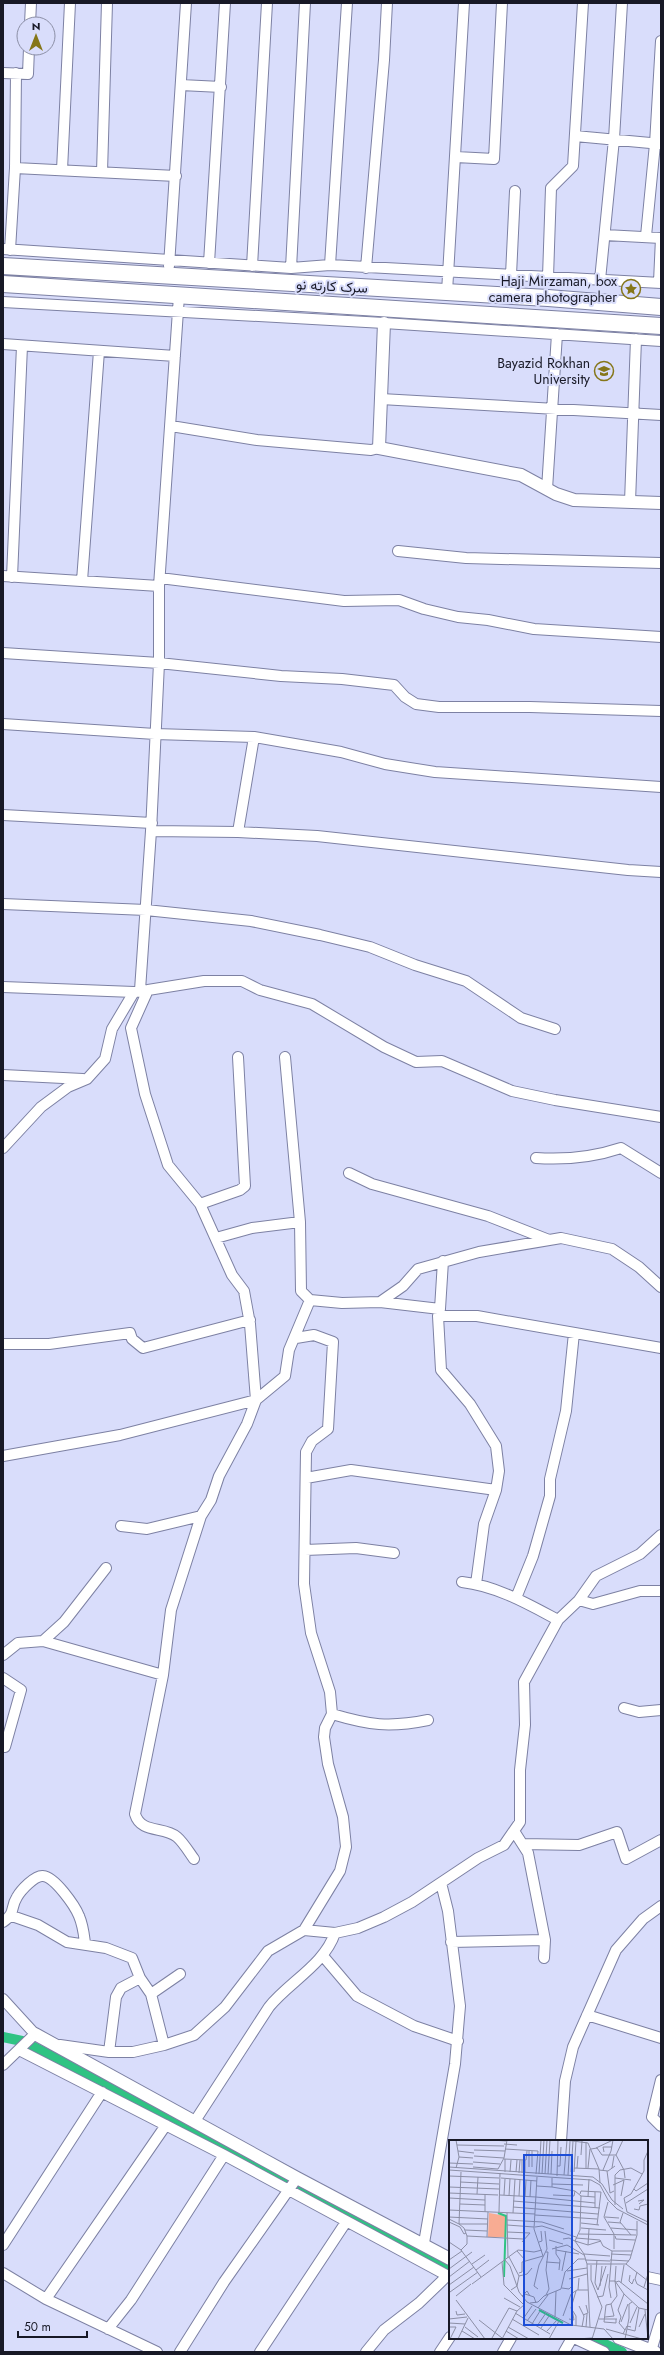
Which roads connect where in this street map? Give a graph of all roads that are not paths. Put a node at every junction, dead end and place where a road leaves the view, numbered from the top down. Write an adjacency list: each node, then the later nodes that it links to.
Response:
1 (31, 3): 14 (street)
2 (70, 3): 26 (street)
3 (107, 3): 27 (street)
4 (186, 3): 19 (street)
5 (225, 3): 20 (street)
6 (267, 3): 38 (street)
7 (305, 3): 39 (street)
8 (347, 3): 36 (street)
9 (387, 3): 40 (street)
10 (464, 3): 24 (street)
11 (502, 3): 24 (street)
12 (583, 3): 21 (street)
13 (622, 3): 22 (street)
14 (30, 16)
15 (661, 41): 23 (street)
16 (29, 56): 18 (street)
17 (3, 73): 18 (street)
18 (16, 74): 25 (street)
19 (181, 86): 20 (street); 28 (street)
20 (220, 88): 35 (street)
21 (575, 136): 22 (street); 44 (street)
22 (614, 139): 23 (street); 30 (street)
23 (658, 144): 31 (street)
24 (456, 157): 41 (street)
25 (15, 168): 26 (street); 33 (street)
26 (62, 170): 27 (street)
27 (102, 172): 28 (street)
28 (176, 176): 34 (street)
29 (515, 191): 42 (street)
30 (605, 235): 31 (street); 45 (street)
31 (646, 236): 32 (street)
32 (661, 238): 46 (street)
33 (6, 250): 34 (street)
34 (170, 261): 35 (street); 43 (street)
35 (208, 263): 38 (street)
36 (330, 265): 39 (street); 40 (street)
37 (3, 266): 43 (highway, سرک کارته نو)
38 (252, 266): 39 (street)
39 (291, 268)
40 (366, 268): 41 (street)
41 (447, 271): 42 (street); 48 (street)
42 (511, 275): 44 (street)
43 (168, 277): 48 (highway, سرک کارته نو)
44 (548, 277): 45 (street)
45 (600, 280): 46 (street)
46 (660, 282)
47 (3, 284): 49 (highway, سرک کارته نو)
48 (447, 292): 51 (highway, سرک کارته نو)
49 (179, 296): 52 (street); 54 (highway, سرک کارته نو)
50 (3, 302): 52 (street)
51 (661, 307)
52 (178, 313): 53 (street); 61 (street)
53 (384, 322): 55 (street); 62 (street)
54 (661, 326)
55 (557, 334): 56 (street); 63 (street)
56 (636, 339): 57 (street); 64 (street)
57 (661, 341)
58 (3, 344): 59 (street)
59 (22, 346): 60 (street); 73 (street)
60 (99, 351): 61 (street); 74 (street)
61 (176, 356): 66 (street)
62 (381, 399): 63 (street); 67 (street)
63 (552, 409): 64 (street); 68 (street)
64 (632, 413): 65 (street); 69 (street)
65 (661, 415)
66 (171, 426): 67 (street); 75 (street)
67 (379, 448): 68 (street)
68 (547, 489): 69 (street)
69 (630, 502): 70 (street)
70 (661, 502)
71 (398, 551): 72 (street)
72 (661, 563)
73 (7, 576): 74 (street)
74 (82, 581): 75 (street)
75 (160, 582): 76 (street); 78 (street)
76 (661, 637)
77 (3, 653): 78 (street)
78 (159, 663): 79 (street); 81 (street)
79 (661, 711)
80 (3, 724): 81 (street)
81 (155, 734): 82 (street); 85 (street)
82 (254, 737): 83 (street); 86 (street)
83 (661, 787)
84 (3, 814): 85 (street)
85 (152, 827): 86 (street); 89 (street)
86 (238, 832): 87 (street)
87 (661, 872)
88 (3, 904): 89 (street)
89 (146, 910): 91 (street); 92 (street)
90 (3, 987): 91 (street)
91 (141, 991): 96 (street); 97 (street); 102 (street)
92 (555, 1029)
93 (238, 1057): 102 (street)
94 (285, 1057): 103 (street)
95 (3, 1075): 96 (street)
96 (87, 1079): 98 (street)
97 (661, 1117)
98 (3, 1148)
99 (536, 1158): 101 (street)
100 (349, 1173): 105 (street)
101 (661, 1173)
102 (200, 1204): 104 (street)
103 (300, 1222): 104 (street); 108 (street)
104 (216, 1238): 111 (street)
105 (549, 1240): 106 (street); 107 (street)
106 (443, 1260): 109 (street); 110 (street)
107 (661, 1287)
108 (310, 1300): 109 (street); 113 (street)
109 (380, 1302): 110 (street)
110 (439, 1313): 112 (street); 119 (street)
111 (250, 1320): 114 (street); 116 (street)
112 (574, 1333): 115 (street); 129 (street)
113 (296, 1338): 116 (street); 118 (street)
114 (3, 1344)
115 (661, 1348)
116 (256, 1400): 117 (street); 120 (street)
117 (4, 1453)
118 (306, 1478): 119 (street); 123 (street)
119 (496, 1490): 127 (street)
120 (201, 1516): 121 (street); 134 (street)
121 (121, 1526)
122 (661, 1536): 130 (street)
123 (305, 1550): 124 (street); 138 (street)
124 (394, 1553)
125 (106, 1568): 132 (street)
126 (462, 1582): 127 (street)
127 (476, 1584): 129 (street)
128 (661, 1591): 130 (street)
129 (516, 1598): 131 (street)
130 (579, 1600): 131 (street)
131 (558, 1620): 141 (street)
132 (43, 1641): 133 (street); 134 (street)
133 (3, 1655)
134 (162, 1675): 144 (street)
135 (3, 1678): 140 (street)
136 (624, 1708): 137 (street)
137 (661, 1710)
138 (332, 1714): 139 (street); 149 (street)
139 (428, 1720)
140 (5, 1747)
141 (514, 1830): 143 (street); 145 (street)
142 (661, 1840): 143 (street)
143 (522, 1844): 151 (street)
144 (194, 1859)
145 (441, 1883): 150 (street); 152 (street)
146 (661, 1906): 160 (street)
147 (12, 1916): 148 (street); 153 (street); 153 (street)
148 (3, 1922)
149 (304, 1930): 150 (street); 165 (street)
150 (335, 1934): 154 (street)
151 (545, 1940): 152 (street); 155 (street)
152 (451, 1942): 164 (street)
153 (86, 1943): 157 (street)
154 (322, 1956): 164 (street); 171 (street)
155 (544, 1958)
156 (180, 1974): 158 (street)
157 (140, 1978): 158 (street); 167 (street)
158 (151, 1994): 165 (street)
159 (3, 1999): 161 (street)
160 (587, 2015): 162 (street); 174 (street)
161 (31, 2038): 163 (street); 166 (street)
162 (661, 2038)
163 (49, 2042): 167 (street); 171 (street)
164 (458, 2042): 178 (street)
165 (164, 2046): 167 (street)
166 (19, 2050): 168 (street); 170 (street)
167 (109, 2052)
168 (3, 2065)
169 (661, 2080): 173 (street)
170 (102, 2092): 172 (street); 179 (street)
171 (195, 2121): 176 (street)
172 (166, 2125): 175 (street); 185 (street)
173 (661, 2126)
174 (561, 2140)
175 (224, 2155): 176 (street); 187 (street)
176 (293, 2183): 177 (street); 178 (street); 194 (street)
177 (346, 2222): 182 (street); 195 (street)
178 (424, 2244): 180 (street)
179 (3, 2245)
180 (449, 2258)
181 (3, 2273): 185 (street)
182 (448, 2276): 196 (street)
183 (648, 2277): 184 (street)
184 (661, 2280)
185 (46, 2299): 187 (street)
186 (661, 2318): 201 (street)
187 (108, 2329): 193 (street)
188 (449, 2338): 197 (street)
189 (510, 2339): 198 (street)
190 (572, 2339): 199 (street)
191 (575, 2339): 200 (street)
192 (621, 2339): 201 (street)
193 (157, 2352)
194 (180, 2352)
195 (260, 2352)
196 (366, 2352)
197 (440, 2352)
198 (503, 2352)
199 (564, 2352)
200 (604, 2352)
201 (653, 2352)

